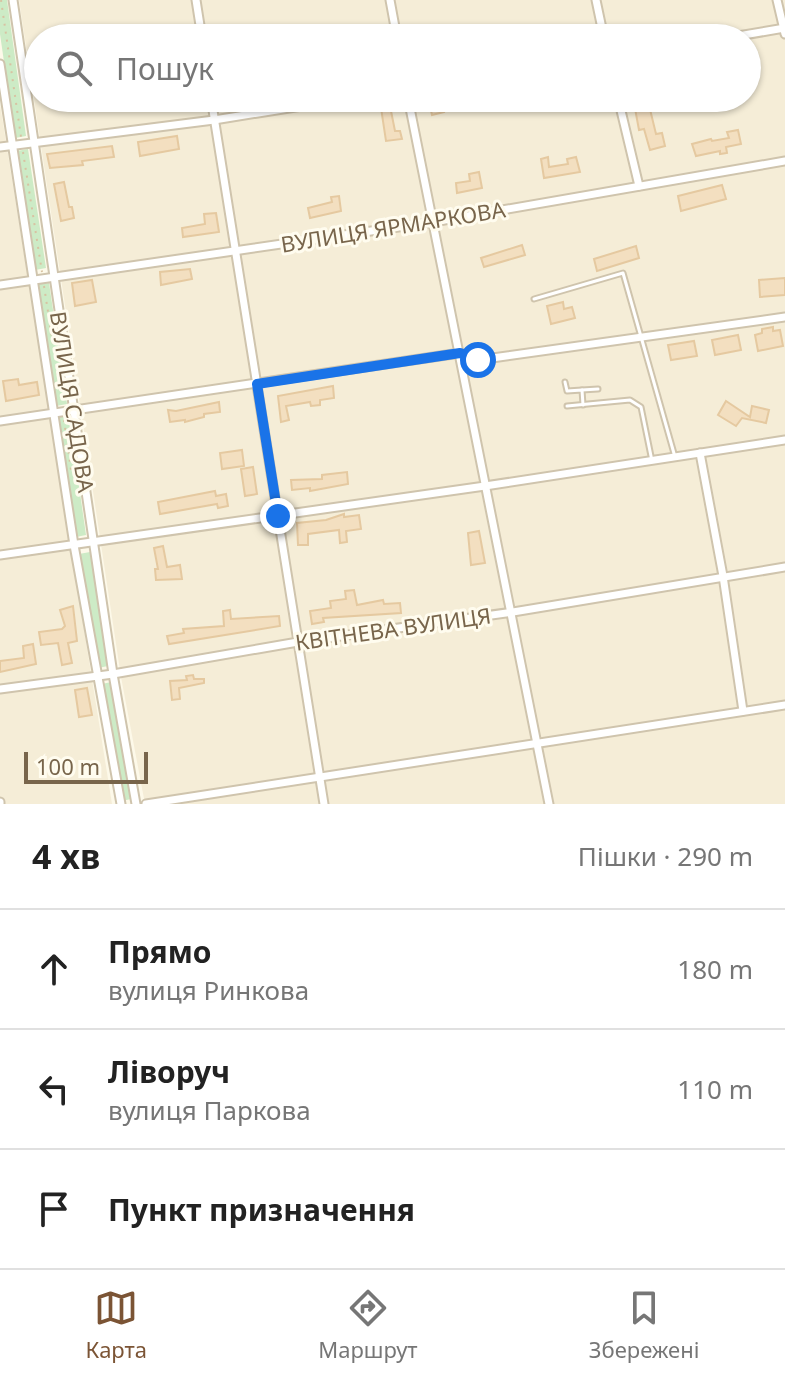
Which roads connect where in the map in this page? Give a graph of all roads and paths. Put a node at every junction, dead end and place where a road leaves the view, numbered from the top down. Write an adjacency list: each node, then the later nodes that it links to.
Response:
1 (1, 0): 21 (path)
2 (13, 0): 13 (street, ВУЛИЦЯ САДОВА)
3 (196, 0): 7 (street)
4 (390, 0): 8 (street)
5 (596, 0): 9 (street)
6 (777, 0): 10 (street)
7 (200, 24)
8 (394, 24)
9 (601, 24)
10 (785, 30): 11 (street)
11 (761, 33)
12 (0, 64): 22 (street, ВУЛИЦЯ САДОВА)
13 (24, 78)
14 (29, 112): 20 (street, ВУЛИЦЯ САДОВА)
15 (213, 112): 19 (street)
16 (264, 112): 19 (street)
17 (411, 112): 26 (street)
18 (621, 112): 25 (street)
19 (214, 120): 20 (street); 27 (street)
20 (33, 142): 21 (street); 28 (street, ВУЛИЦЯ САДОВА)
21 (22, 143): 22 (street); 29 (path)
22 (12, 145): 23 (street); 30 (street, ВУЛИЦЯ САДОВА)
23 (0, 147)
24 (785, 161): 25 (street, ВУЛИЦЯ ЯРМАРКОВА)
25 (639, 186): 26 (street, ВУЛИЦЯ ЯРМАРКОВА)
26 (433, 222): 27 (street, ВУЛИЦЯ ЯРМАРКОВА); 35 (street)
27 (236, 251): 28 (street, ВУЛИЦЯ ЯРМАРКОВА); 37 (street)
28 (52, 277): 29 (street, ВУЛИЦЯ ЯРМАРКОВА); 42 (street, ВУЛИЦЯ САДОВА)
29 (43, 278): 30 (street, ВУЛИЦЯ ЯРМАРКОВА); 43 (path)
30 (33, 280): 31 (street, ВУЛИЦЯ ЯРМАРКОВА); 43 (street, ВУЛИЦЯ САДОВА)
31 (0, 285)
32 (534, 299): 34 (lane)
33 (785, 317): 34 (street)
34 (642, 337): 35 (street); 47 (lane)
35 (460, 353): 37 (street); 49 (street)
36 (565, 382): 39 (lane)
37 (257, 384): 42 (street); 50 (street)
38 (598, 389): 39 (lane)
39 (582, 390): 40 (lane)
40 (583, 405): 41 (lane); 48 (lane)
41 (567, 406)
42 (74, 412): 43 (street); 51 (street, ВУЛИЦЯ САДОВА)
43 (58, 414): 44 (street); 52 (street, ВУЛИЦЯ САДОВА)
44 (0, 421)
45 (785, 440): 46 (street)
46 (700, 453): 47 (street); 55 (street)
47 (675, 457): 48 (street)
48 (652, 461): 49 (street)
49 (485, 486): 50 (street); 56 (street)
50 (278, 516): 51 (street); 57 (street)
51 (93, 543): 52 (street); 58 (street, ВУЛИЦЯ САДОВА)
52 (74, 545): 53 (street); 59 (street, ВУЛИЦЯ САДОВА)
53 (0, 555)
54 (785, 567): 55 (street, КВІТНЕВА ВУЛИЦЯ)
55 (723, 576): 56 (street, КВІТНЕВА ВУЛИЦЯ); 62 (street)
56 (513, 612): 57 (street, КВІТНЕВА ВУЛИЦЯ); 63 (street)
57 (298, 642): 58 (street, КВІТНЕВА ВУЛИЦЯ); 64 (street)
58 (113, 674): 59 (street, КВІТНЕВА ВУЛИЦЯ); 66 (street, ВУЛИЦЯ САДОВА)
59 (97, 676): 60 (street, КВІТНЕВА ВУЛИЦЯ); 65 (street, ВУЛИЦЯ САДОВА)
60 (0, 689)
61 (785, 705): 62 (street)
62 (743, 711): 63 (street)
63 (537, 743): 64 (street); 69 (street)
64 (320, 775): 67 (street); 68 (street)
65 (121, 804)
66 (136, 804)
67 (146, 804)
68 (324, 804)
69 (549, 804)

